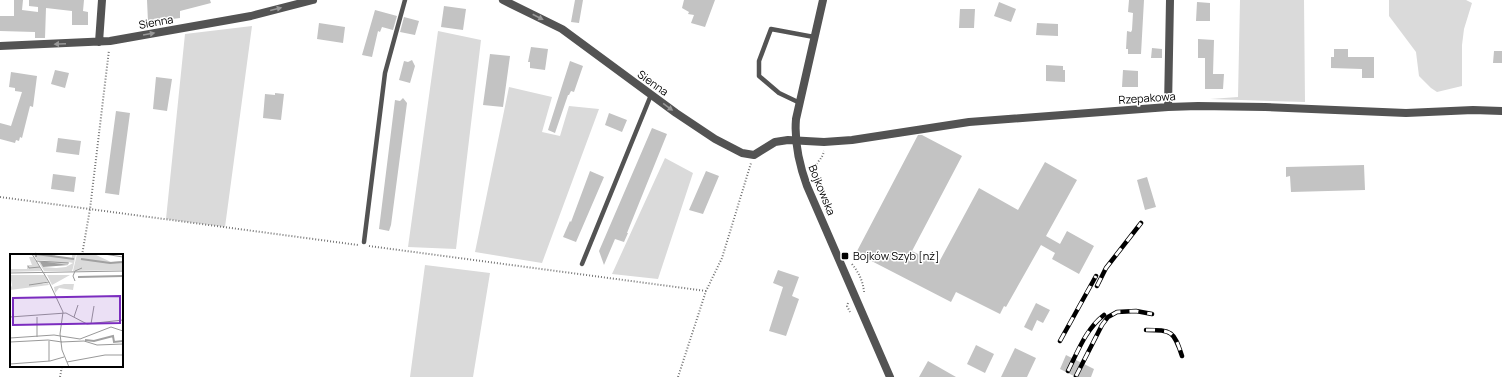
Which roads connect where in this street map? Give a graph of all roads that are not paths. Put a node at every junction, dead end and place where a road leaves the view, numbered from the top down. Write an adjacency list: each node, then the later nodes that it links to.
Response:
1 (102, 0): 8 (street)
2 (313, 0): 8 (street, Sienna, one-way to 2)
3 (405, 0): 15 (lane)
4 (503, 0): 10 (street, Sienna, one-way to 10)
5 (823, 0): 7 (street, Bojkowska)
6 (1170, 0): 12 (street)
7 (814, 37): 11 (street, Bojkowska); 11 (lane)
8 (99, 42): 9 (street, Sienna, one-way to 9)
9 (0, 46)
10 (651, 94): 14 (street, Sienna, one-way to 14); 16 (lane)
11 (800, 103): 14 (street, Bojkowska)
12 (1168, 107): 13 (street, Rzepakowa); 14 (street, Rzepakowa)
13 (1502, 111)
14 (796, 140): 17 (street, Bojkowska)
15 (365, 244)
16 (582, 264)
17 (890, 377)

